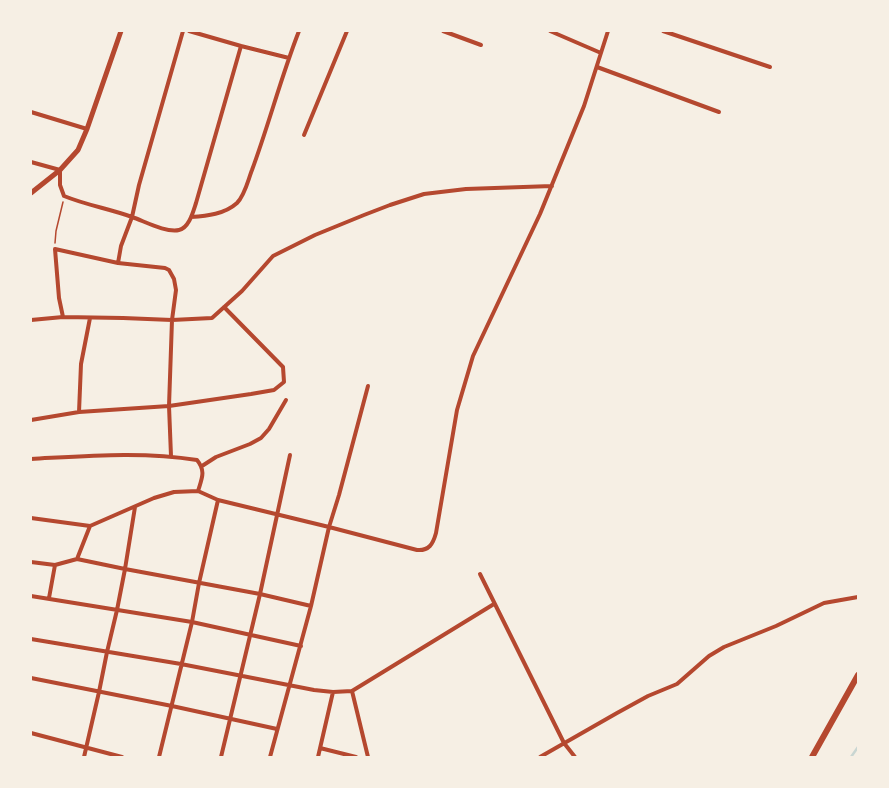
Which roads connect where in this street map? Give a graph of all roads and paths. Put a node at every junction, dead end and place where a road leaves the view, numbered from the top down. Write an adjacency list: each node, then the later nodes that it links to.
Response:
1 (121, 31): 18 (street)
2 (183, 31): 26 (street)
3 (189, 31): 11 (street)
4 (299, 31): 13 (street)
5 (347, 31): 19 (street)
6 (442, 31): 10 (street)
7 (550, 31): 12 (street)
8 (608, 31): 12 (street)
9 (663, 31): 15 (street)
10 (481, 45)
11 (241, 46): 13 (street); 25 (street)
12 (601, 53): 14 (street)
13 (288, 58): 25 (street)
14 (597, 67): 17 (street); 22 (street)
15 (770, 67)
16 (31, 112): 18 (street)
17 (719, 112)
18 (87, 129): 21 (street)
19 (304, 135)
20 (31, 162): 21 (street)
21 (60, 170): 23 (street); 24 (street)
22 (552, 186): 29 (street); 49 (street)
23 (31, 193)
24 (64, 196): 26 (street); 27 (path)
25 (191, 216): 26 (street)
26 (132, 217): 28 (street)
27 (55, 249): 28 (street); 30 (street)
28 (118, 263): 33 (street)
29 (224, 308): 33 (street); 36 (street)
30 (63, 316): 31 (street); 32 (street)
31 (90, 318): 33 (street); 37 (street)
32 (31, 320)
33 (172, 320): 36 (street)
34 (368, 386): 49 (street)
35 (286, 400): 42 (street)
36 (169, 406): 37 (street); 40 (street)
37 (79, 412): 38 (street)
38 (31, 420)
39 (290, 455): 46 (street)
40 (171, 456): 41 (street); 42 (street)
41 (31, 459)
42 (202, 466): 43 (street)
43 (198, 491): 44 (street); 45 (street)
44 (218, 500): 46 (street); 55 (street)
45 (135, 507): 48 (street); 53 (street)
46 (278, 515): 49 (street); 56 (street)
47 (31, 518): 48 (street)
48 (90, 526): 50 (street)
49 (329, 527): 61 (street)
50 (77, 559): 52 (street); 53 (street)
51 (31, 562): 52 (street)
52 (55, 566): 59 (street)
53 (125, 570): 55 (street); 62 (street)
54 (480, 574): 60 (street)
55 (199, 583): 56 (street); 63 (street)
56 (260, 594): 61 (street); 64 (street)
57 (31, 596): 59 (street)
58 (858, 597): 80 (street)
59 (49, 598): 62 (street)
60 (494, 604): 73 (street); 80 (street)
61 (311, 606): 66 (street)
62 (117, 610): 63 (street); 67 (street)
63 (192, 622): 64 (street); 68 (street)
64 (251, 635): 66 (street); 69 (street)
65 (31, 639): 67 (street)
66 (301, 646): 72 (street)
67 (107, 652): 68 (street); 74 (street)
68 (181, 664): 69 (street); 76 (street)
69 (240, 675): 72 (street); 77 (street)
70 (858, 675): 93 (main road)
71 (31, 678): 74 (street)
72 (289, 686): 75 (street); 78 (street)
73 (352, 691): 75 (street); 90 (street)
74 (99, 692): 76 (street); 81 (street)
75 (333, 692): 82 (street)
76 (172, 706): 77 (street); 85 (street)
77 (231, 719): 78 (street); 86 (street)
78 (277, 729): 87 (street)
79 (31, 733): 81 (street)
80 (564, 743): 91 (street); 92 (street)
81 (85, 746): 83 (street); 84 (street)
82 (320, 748): 88 (street); 89 (street)
83 (84, 757)
84 (122, 757)
85 (160, 757)
86 (221, 757)
87 (270, 757)
88 (318, 757)
89 (356, 757)
90 (368, 757)
91 (540, 757)
92 (575, 757)
93 (812, 757)

